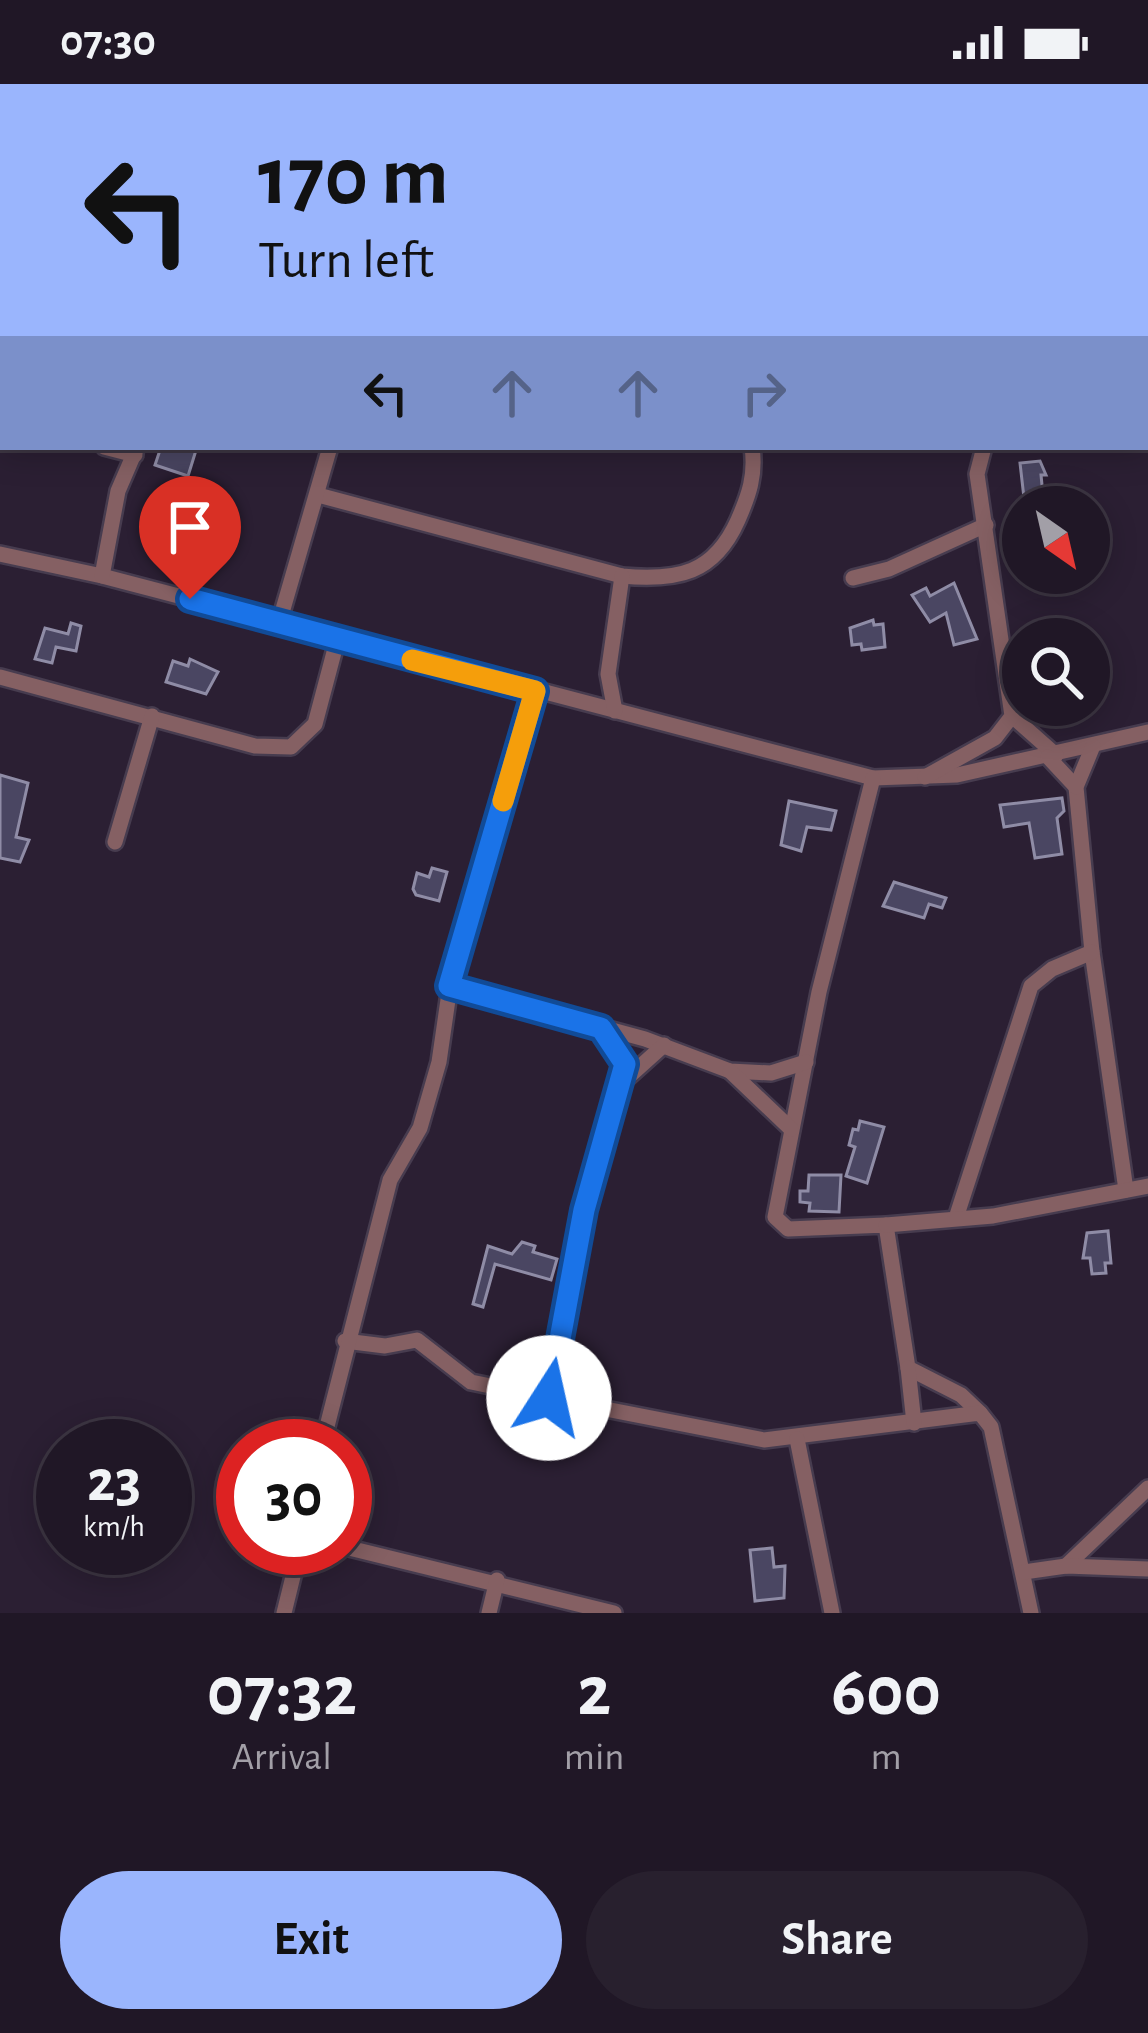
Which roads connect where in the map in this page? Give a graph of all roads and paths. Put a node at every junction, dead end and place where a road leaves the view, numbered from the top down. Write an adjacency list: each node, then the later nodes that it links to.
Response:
1 (329, 450): 5 (street)
2 (752, 450): 9 (street)
3 (983, 450): 6 (street)
4 (136, 451): 8 (street)
5 (318, 495): 9 (street); 11 (street)
6 (986, 525): 10 (street); 13 (street)
7 (0, 554): 8 (street)
8 (102, 576): 11 (street)
9 (622, 576): 16 (street)
10 (853, 578)
11 (279, 623): 12 (street)
12 (337, 641): 15 (street); 17 (street)
13 (1002, 643)
14 (0, 677): 17 (street)
15 (535, 691): 16 (street); 28 (street)
16 (615, 711): 23 (street)
17 (152, 716): 26 (street)
18 (1004, 726): 24 (street)
19 (1022, 726): 22 (street)
20 (1148, 733): 21 (street)
21 (1093, 746): 22 (street); 25 (street)
22 (1052, 756): 24 (street); 25 (street)
23 (873, 778): 24 (street); 31 (street)
24 (921, 780)
25 (1076, 787): 27 (street)
26 (116, 842)
27 (1092, 952): 36 (street); 37 (street)
28 (449, 986): 29 (street); 39 (street)
29 (601, 1028): 30 (street); 33 (street)
30 (664, 1045): 32 (street); 33 (street)
31 (806, 1062): 32 (street); 34 (street)
32 (730, 1071): 34 (street)
33 (624, 1082): 41 (street)
34 (791, 1129): 38 (street)
35 (1148, 1186): 36 (street)
36 (1126, 1190): 37 (street)
37 (956, 1218): 38 (street)
38 (886, 1225): 40 (street)
39 (345, 1341): 41 (street); 43 (street)
40 (908, 1368): 42 (street); 44 (street)
41 (549, 1398): 45 (street)
42 (980, 1413): 44 (street); 50 (street)
43 (328, 1419)
44 (914, 1423): 45 (street)
45 (796, 1439): 56 (street)
46 (1148, 1488): 48 (street)
47 (372, 1553): 52 (street)
48 (1066, 1566): 49 (street); 50 (street)
49 (1148, 1569)
50 (1024, 1572): 57 (street)
51 (293, 1575): 53 (street)
52 (497, 1580): 54 (street); 55 (street)
53 (284, 1613)
54 (489, 1613)
55 (614, 1613)
56 (832, 1613)
57 (1031, 1613)

